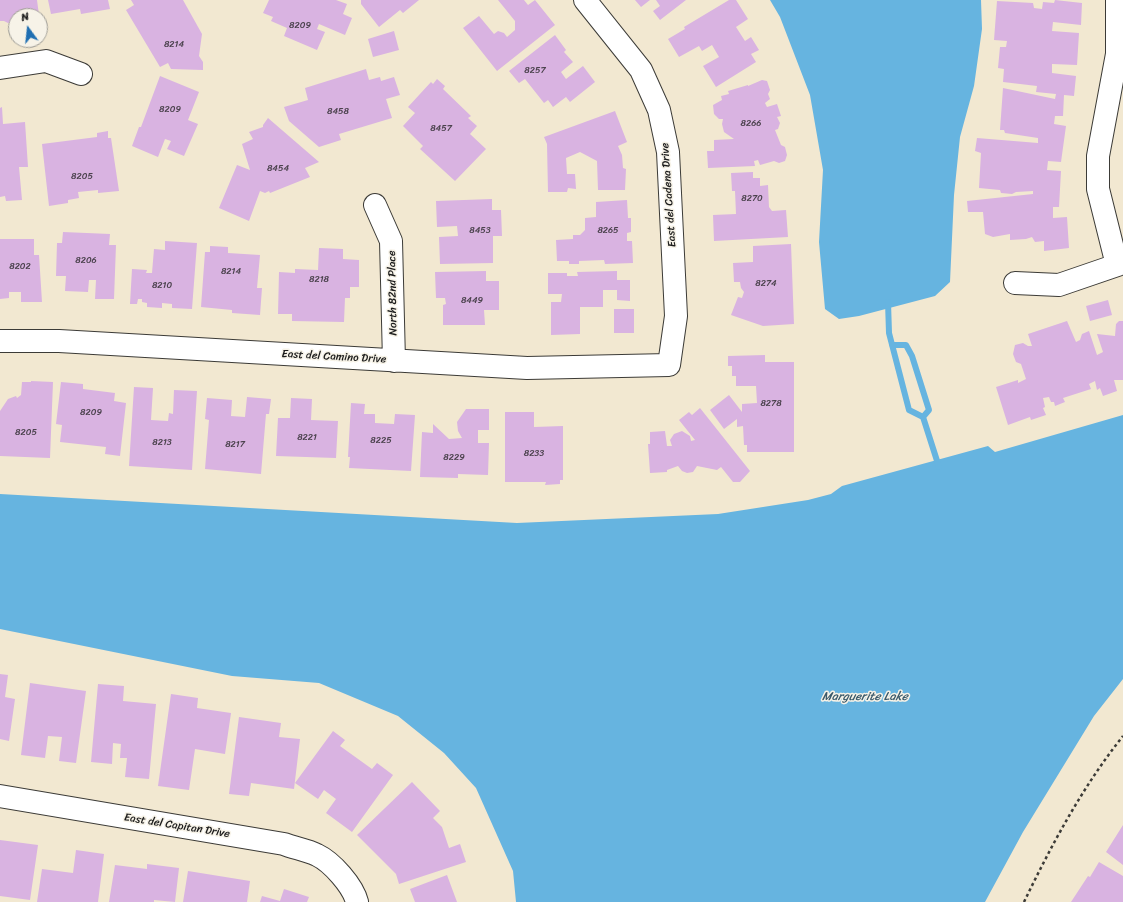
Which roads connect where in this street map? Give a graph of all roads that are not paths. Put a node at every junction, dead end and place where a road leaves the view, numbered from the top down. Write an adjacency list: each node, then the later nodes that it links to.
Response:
1 (585, 0): 10 (street, East del Cadena Drive)
2 (1116, 0): 6 (street)
3 (0, 68): 4 (street)
4 (81, 74)
5 (375, 205): 9 (street, North 82nd Place)
6 (1120, 264): 7 (street)
7 (1015, 283)
8 (0, 341): 9 (street, East del Camino Drive)
9 (394, 361): 10 (street, East del Camino Drive)
10 (669, 365)
11 (0, 796): 12 (street, East del Capitan Drive)
12 (357, 902)

